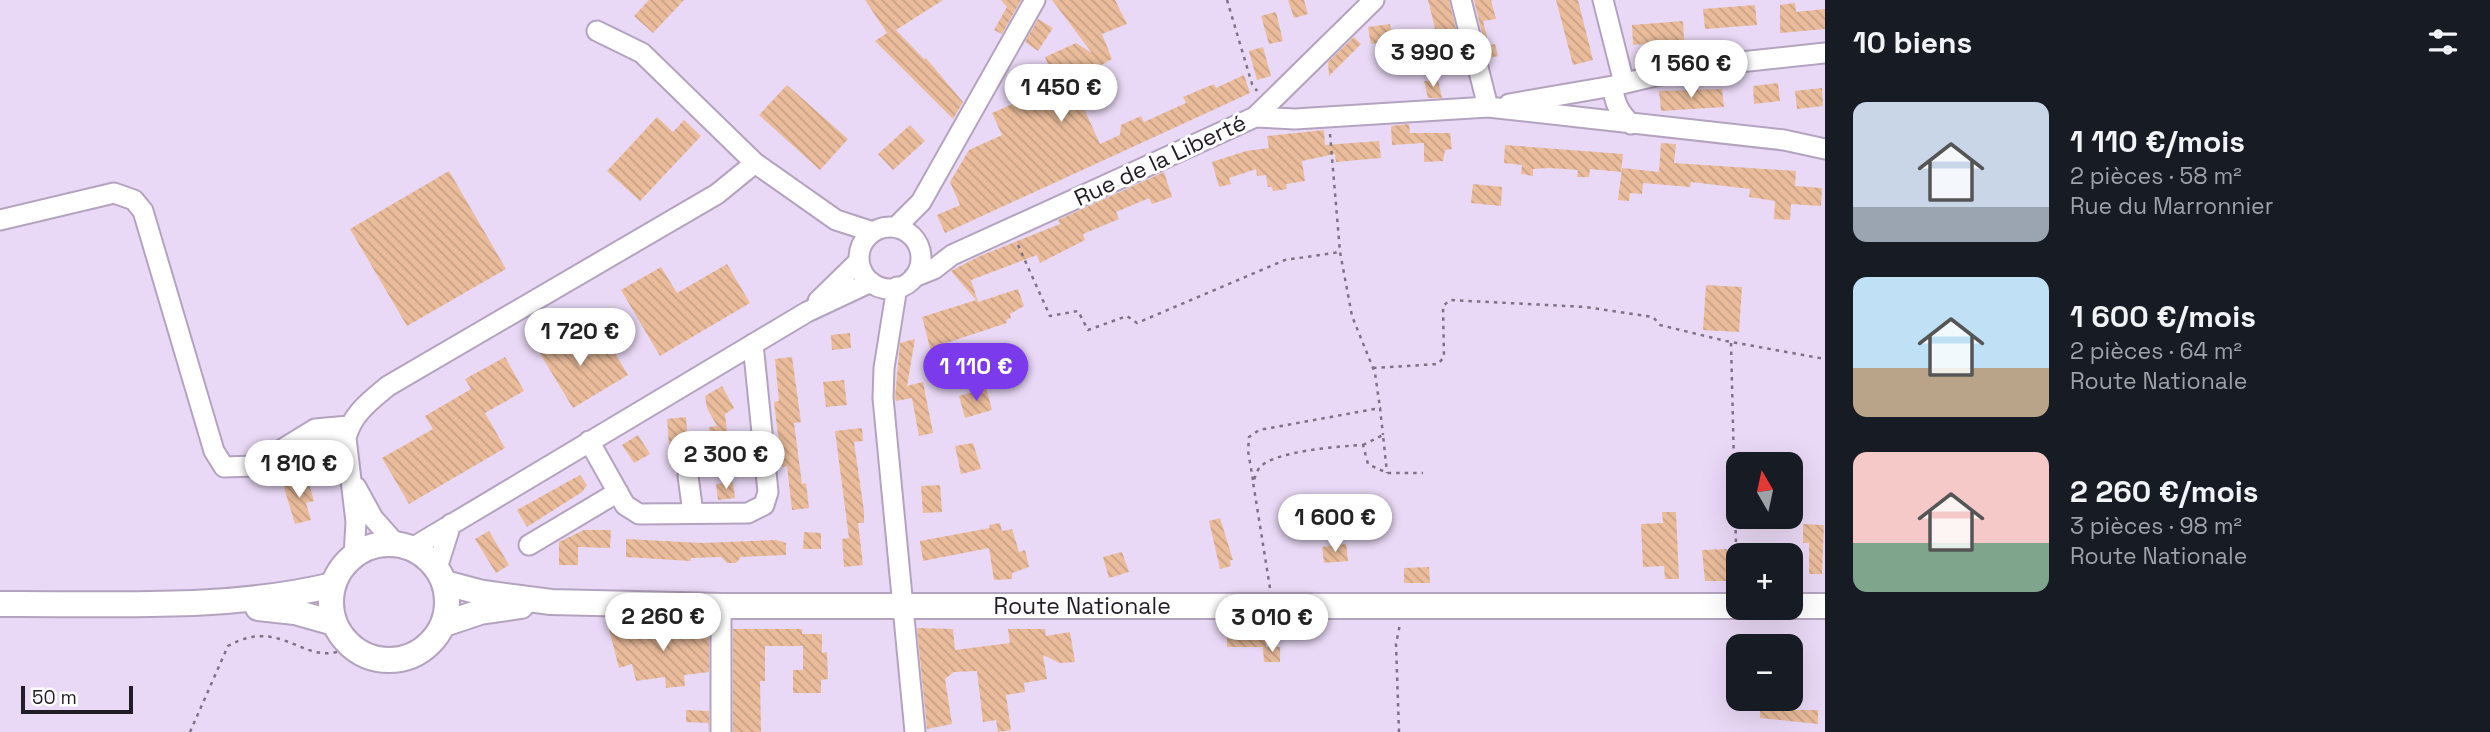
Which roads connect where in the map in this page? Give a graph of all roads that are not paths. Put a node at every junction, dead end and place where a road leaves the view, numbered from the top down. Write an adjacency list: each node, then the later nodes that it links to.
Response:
1 (1374, 0): 10 (street, Rue de la Liberté)
2 (1461, 0): 9 (street)
3 (1603, 0): 7 (street)
4 (1034, 1): 14 (street)
5 (597, 32): 13 (street)
6 (1825, 53): 7 (street)
7 (1619, 85): 8 (street); 11 (street)
8 (1549, 106): 9 (street); 11 (street)
9 (1488, 107): 10 (street)
10 (1261, 111): 20 (street, Rue de la Liberté)
11 (1631, 124): 12 (street)
12 (1825, 149)
13 (755, 163): 16 (street); 26 (street)
14 (921, 202): 17 (street); 19 (street)
15 (0, 220): 26 (street)
16 (835, 220): 18 (street); 21 (street)
17 (896, 227): 18 (street); 19 (street)
18 (873, 232): 21 (street)
19 (917, 246): 20 (street, Rue de la Liberté); 23 (street)
20 (952, 255): 23 (street, Rue de la Liberté)
21 (859, 257): 22 (street); 24 (street)
22 (871, 282): 23 (street); 24 (street)
23 (906, 282): 41 (street)
24 (807, 312): 25 (street)
25 (753, 344): 27 (street); 31 (street)
26 (347, 435): 29 (street)
27 (589, 441): 30 (street); 32 (street)
28 (688, 476): 31 (street)
29 (352, 480): 34 (street); 35 (street)
30 (618, 492): 31 (street); 33 (street)
31 (693, 513)
32 (451, 524): 34 (street); 36 (street)
33 (529, 545)
34 (404, 546): 35 (main road); 36 (main road)
35 (354, 556): 37 (main road)
36 (441, 576): 38 (main road); 47 (main road)
37 (334, 585): 39 (main road); 46 (main road)
38 (551, 602): 42 (main road, Route Nationale); 47 (main road)
39 (205, 603): 40 (main road); 46 (main road)
40 (0, 604)
41 (903, 604): 42 (main road, Route Nationale); 43 (main road, Route Nationale); 49 (street)
42 (721, 606): 48 (street)
43 (1726, 606)
44 (1803, 606): 45 (main road)
45 (1825, 606)
46 (334, 624): 47 (main road)
47 (444, 624)
48 (722, 732)
49 (915, 732)

